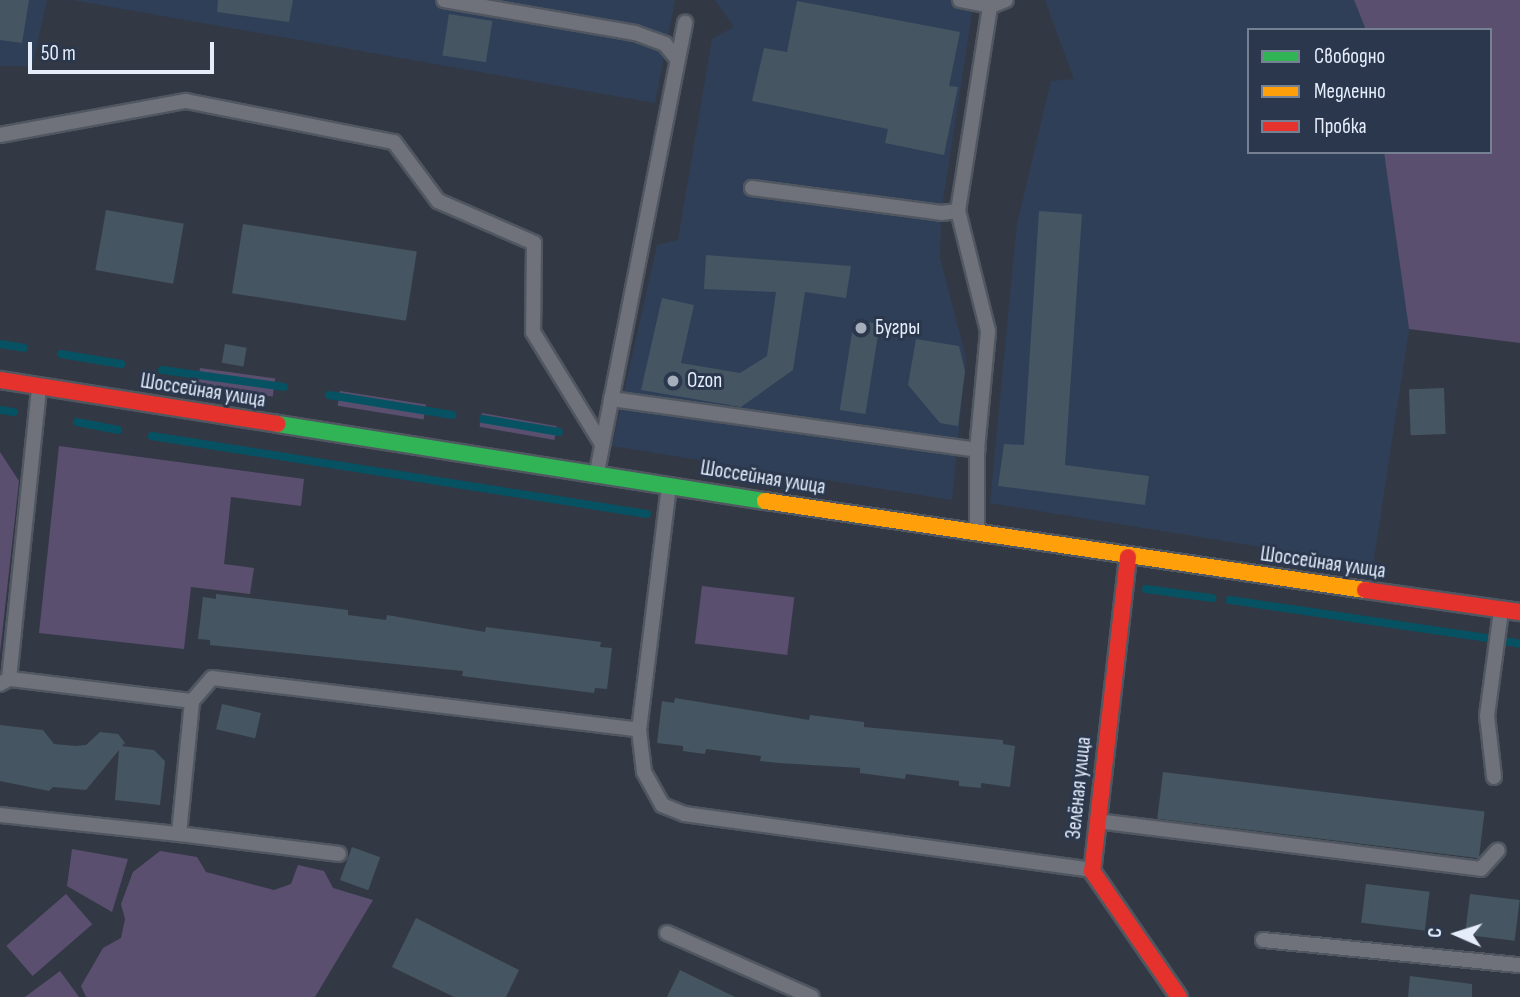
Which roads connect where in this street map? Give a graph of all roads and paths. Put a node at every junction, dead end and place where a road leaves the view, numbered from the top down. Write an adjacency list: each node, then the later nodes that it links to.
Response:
1 (444, 0): 6 (lane)
2 (960, 0): 4 (lane)
3 (1006, 0): 4 (lane)
4 (991, 3): 9 (lane)
5 (685, 23): 6 (lane)
6 (677, 59): 12 (lane)
7 (0, 135): 13 (lane)
8 (752, 188): 9 (lane)
9 (958, 211): 14 (lane)
10 (0, 380): 11 (main road, Шоссейная улица)
11 (39, 386): 15 (main road, Шоссейная улица); 21 (lane)
12 (611, 399): 13 (lane); 14 (lane)
13 (603, 444): 15 (lane)
14 (977, 450): 17 (lane)
15 (597, 472): 16 (main road, Шоссейная улица)
16 (669, 484): 17 (main road, Шоссейная улица); 23 (lane)
17 (977, 535): 18 (main road, Шоссейная улица)
18 (1128, 557): 19 (main road, Шоссейная улица); 26 (main road, Зелёная улица)
19 (1501, 609): 20 (main road, Шоссейная улица); 24 (lane)
20 (1520, 612)
21 (4, 681): 22 (lane)
22 (192, 701): 23 (lane); 27 (lane)
23 (639, 730): 30 (lane)
24 (1494, 777)
25 (0, 814): 27 (lane)
26 (1096, 821): 28 (lane); 30 (main road, Зелёная улица)
27 (179, 834): 29 (lane)
28 (1498, 850)
29 (339, 854)
30 (1092, 871): 35 (main road, Зелёная улица)
31 (667, 933): 34 (lane)
32 (1263, 940): 33 (lane)
33 (1520, 965)
34 (812, 997)
35 (1179, 997)

